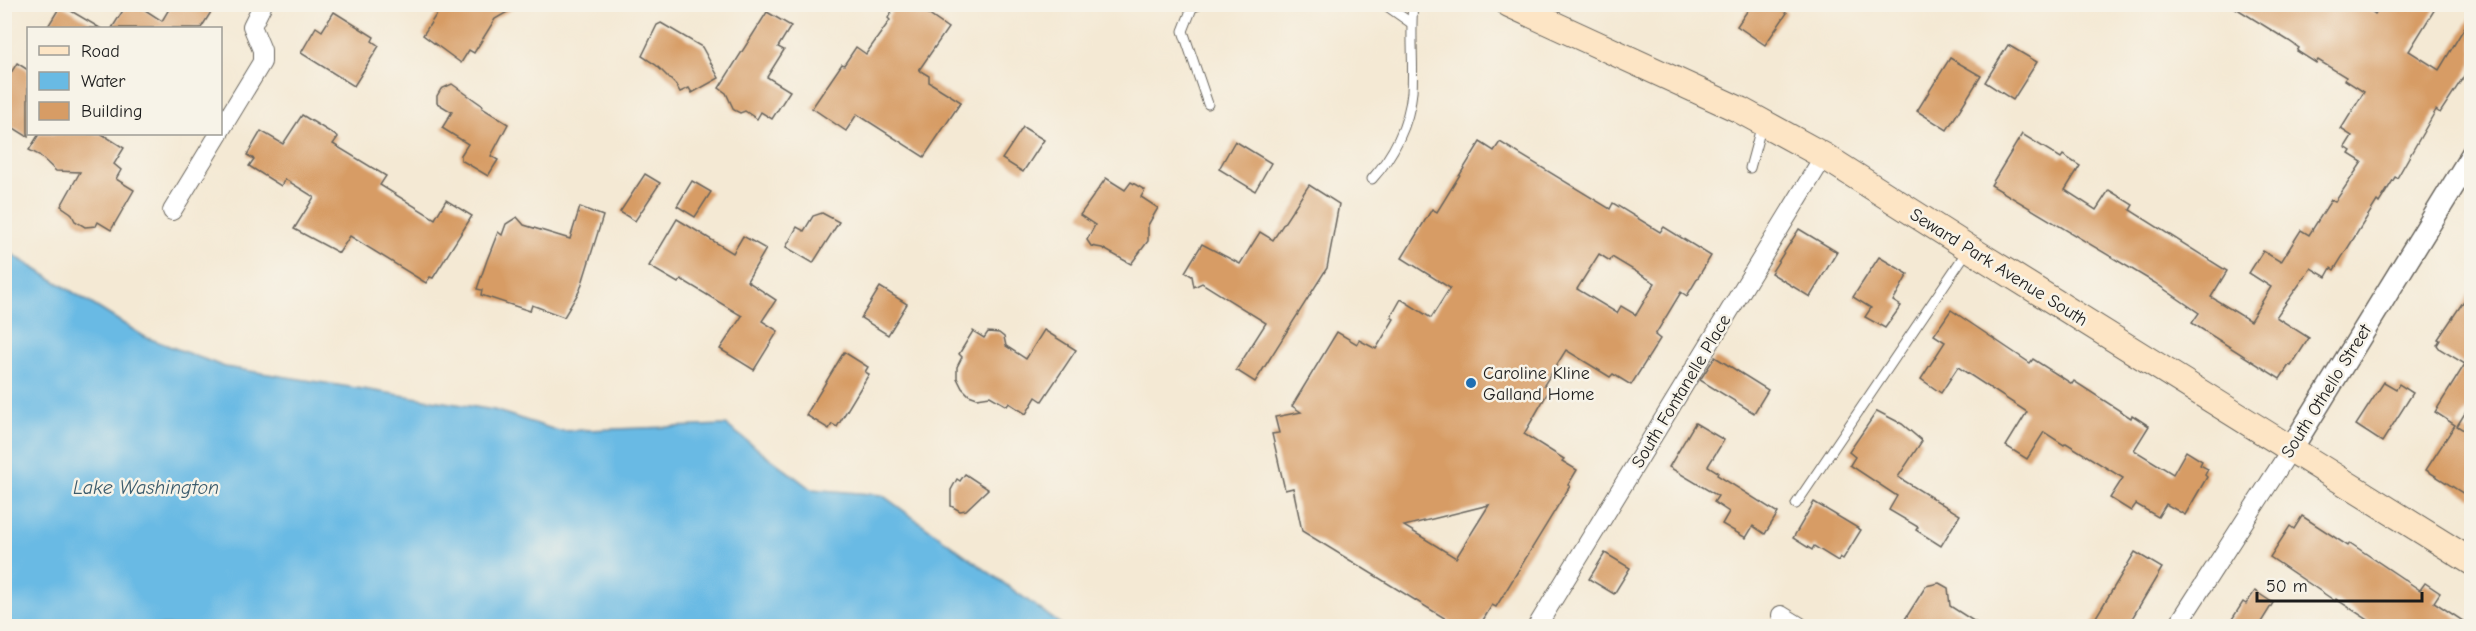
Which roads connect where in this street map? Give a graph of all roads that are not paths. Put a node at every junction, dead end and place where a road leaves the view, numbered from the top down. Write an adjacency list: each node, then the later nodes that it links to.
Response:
1 (263, 4): 9 (street)
2 (1201, 4): 7 (lane)
3 (1384, 4): 6 (lane)
4 (1413, 4): 6 (lane)
5 (1509, 4): 8 (main road, Seward Park Avenue South)
6 (1411, 23): 14 (lane)
7 (1208, 104)
8 (1763, 122): 12 (main road, Seward Park Avenue South); 13 (lane)
9 (222, 129)
10 (218, 135): 15 (street)
11 (2472, 154): 17 (street, South Othello Street)
12 (1824, 156): 16 (main road, Seward Park Avenue South); 21 (street, South Fontanelle Place)
13 (1750, 168)
14 (1372, 179)
15 (172, 211)
16 (1969, 249): 17 (main road, Seward Park Avenue South); 18 (lane)
17 (2290, 449): 19 (main road, Seward Park Avenue South); 23 (street, South Othello Street)
18 (1796, 504)
19 (2472, 562)
20 (1781, 615): 22 (street)
21 (1537, 627)
22 (1798, 627)
23 (2177, 627)

